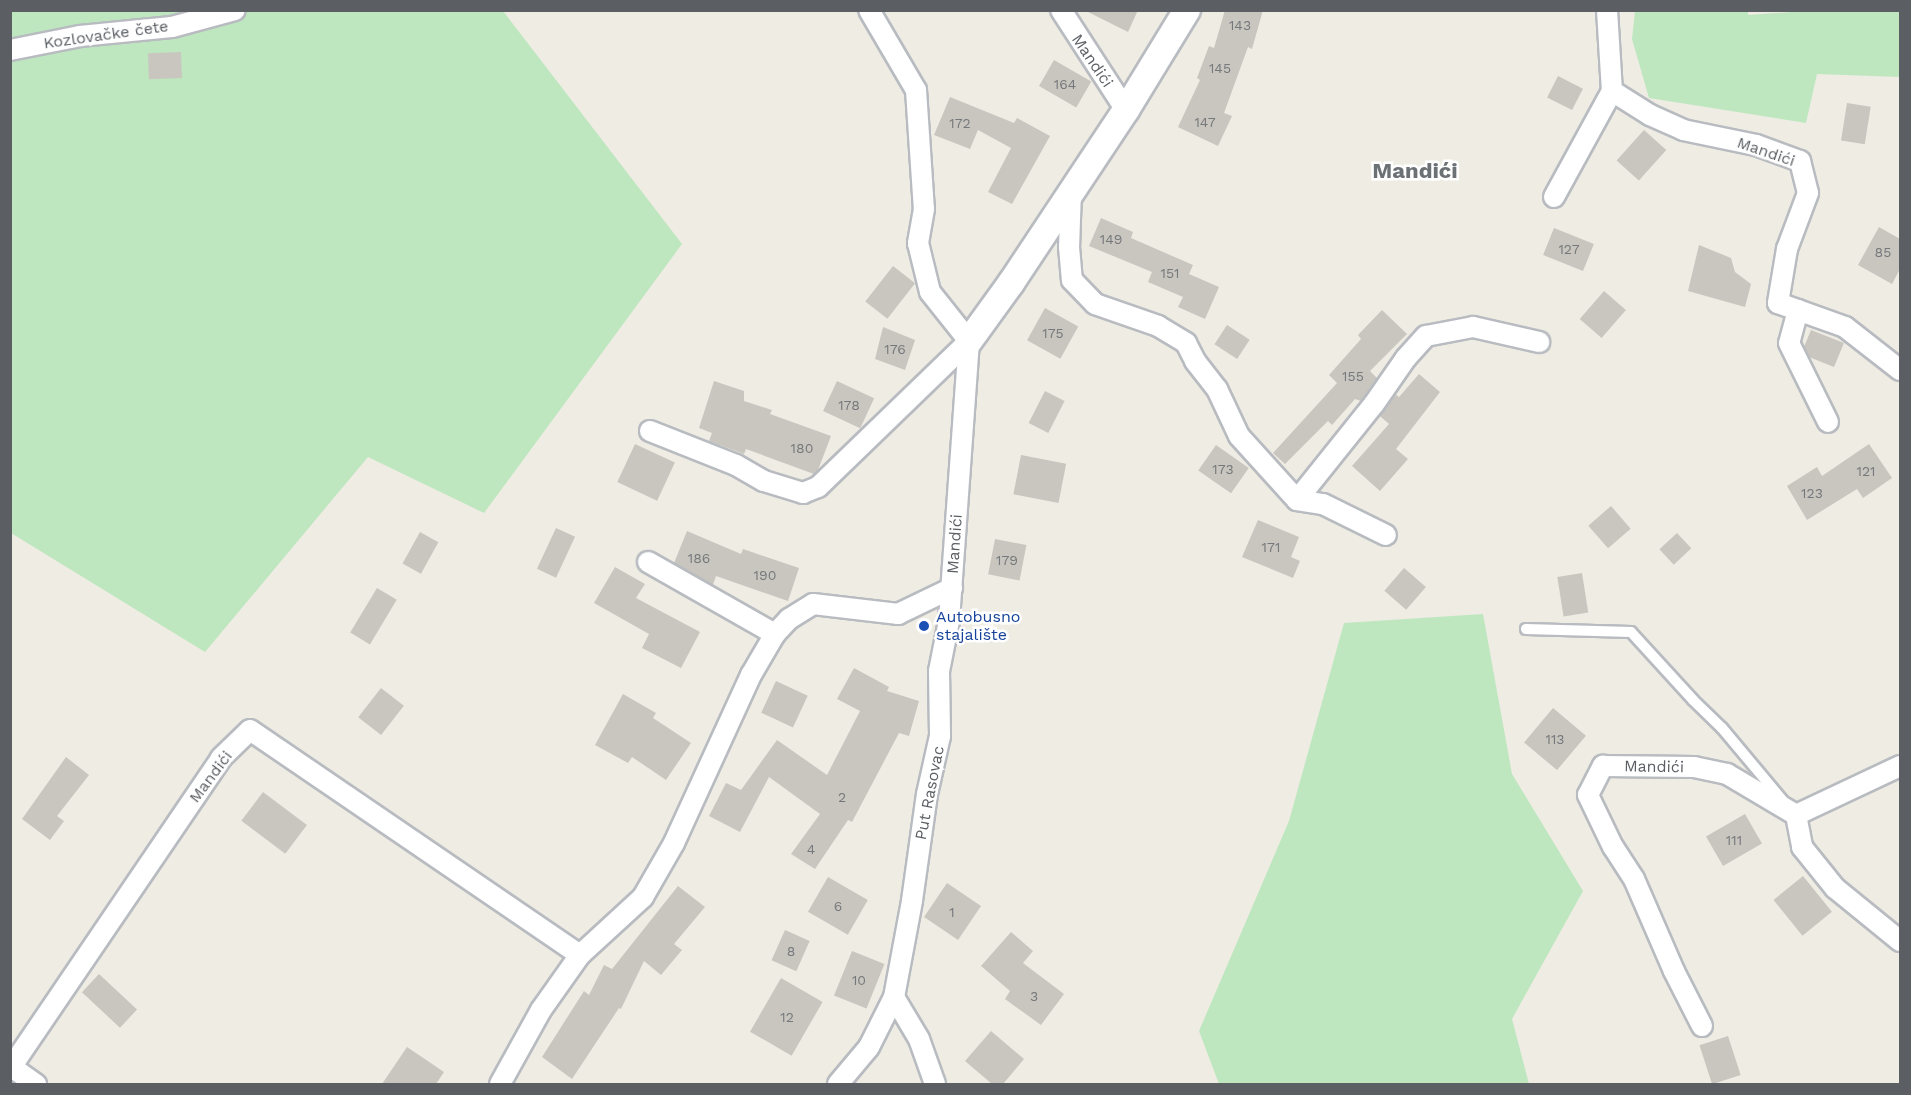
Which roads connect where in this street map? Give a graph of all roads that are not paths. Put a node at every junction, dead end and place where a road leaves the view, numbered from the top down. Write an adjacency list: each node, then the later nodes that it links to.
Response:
1 (235, 10): 6 (street, Kozlovačke čete)
2 (869, 10): 12 (street)
3 (1061, 10): 8 (street, Mandići)
4 (1187, 10): 8 (street, Mandići)
5 (1607, 10): 7 (street)
6 (10, 50)
7 (1612, 91): 10 (street); 11 (street, Mandići)
8 (1126, 111): 9 (street, Mandići)
9 (1071, 191): 12 (street, Mandići); 17 (street)
10 (1554, 197)
11 (1798, 310): 14 (street, Mandići); 15 (street)
12 (969, 341): 16 (street, Mandići); 20 (street, Mandići)
13 (1539, 342): 17 (street)
14 (1900, 370)
15 (1827, 422)
16 (650, 431)
17 (1297, 500): 18 (street)
18 (1386, 536)
19 (648, 562): 22 (street)
20 (952, 588): 22 (street, Mandići); 27 (street, Put Rasovac)
21 (1526, 629): 24 (lane)
22 (774, 634): 26 (street, Mandići)
23 (1900, 766): 24 (street)
24 (1796, 815): 25 (street); 28 (street, Mandići)
25 (1900, 941)
26 (580, 955): 29 (street, Mandići); 31 (street, Mandići)
27 (894, 997): 32 (street, Put Rasovac); 33 (street)
28 (1702, 1026)
29 (11, 1066): 30 (street, Mandići)
30 (36, 1084)
31 (500, 1084)
32 (838, 1084)
33 (935, 1084)

